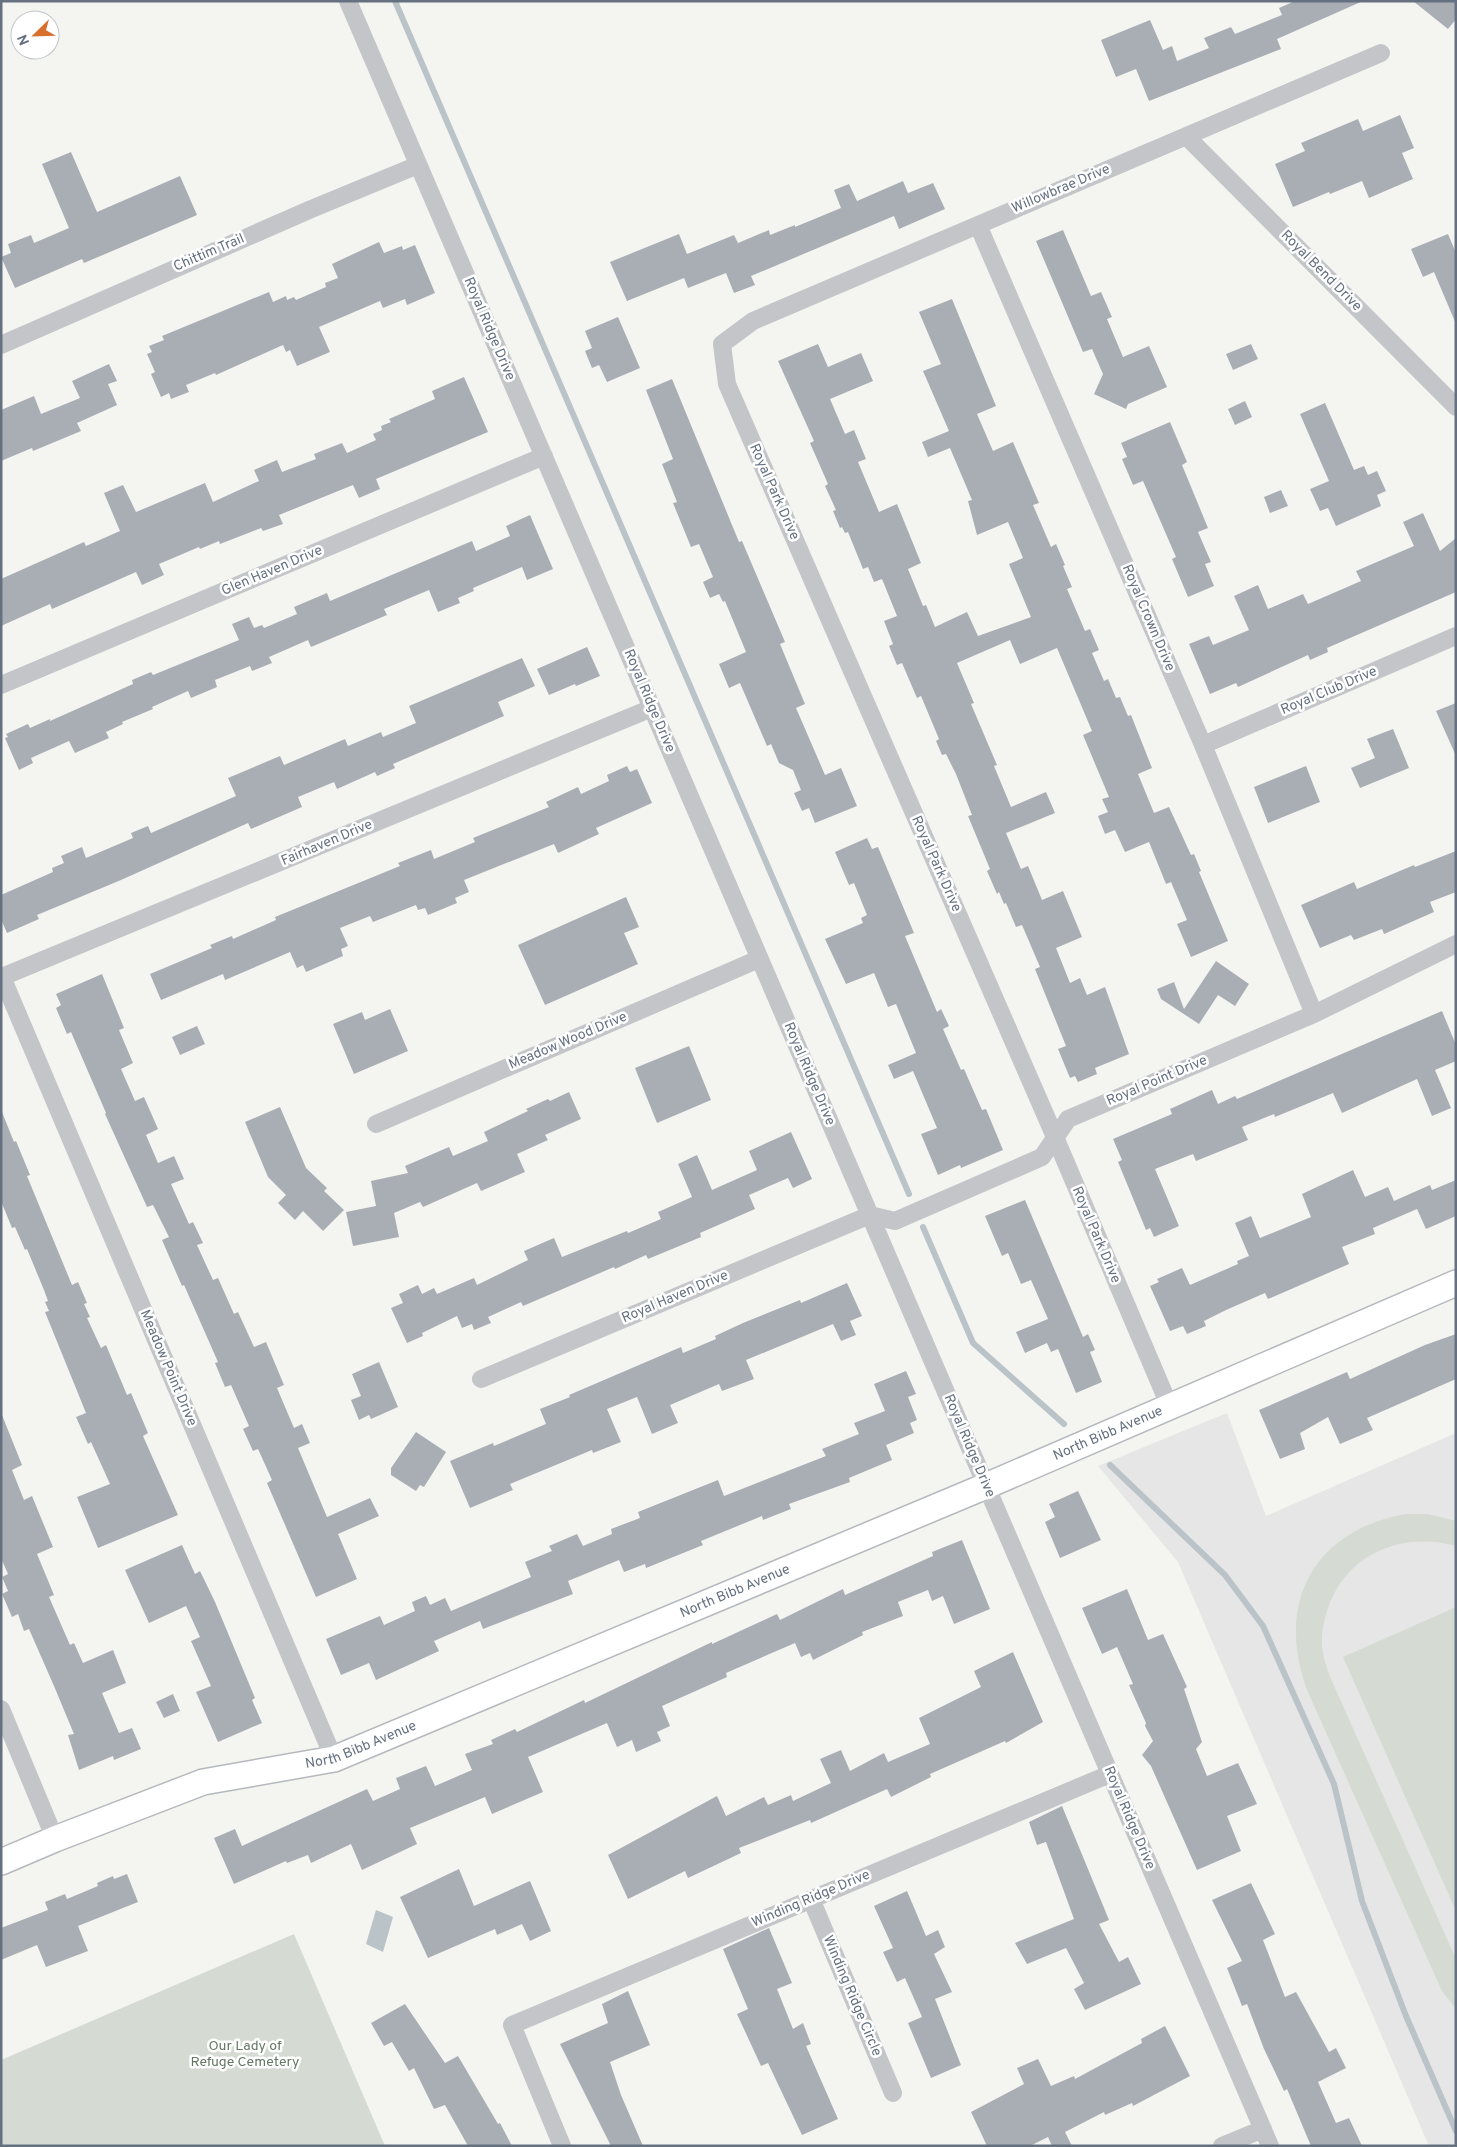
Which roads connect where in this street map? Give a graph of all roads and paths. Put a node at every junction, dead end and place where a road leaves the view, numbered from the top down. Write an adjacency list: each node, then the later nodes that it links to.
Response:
1 (348, 1): 4 (street, Royal Ridge Drive)
2 (1380, 53): 3 (street, Willowbrae Drive)
3 (1186, 136): 5 (street, Willowbrae Drive); 8 (street, Royal Bend Drive)
4 (418, 165): 7 (street, Chittim Trail); 9 (street, Royal Ridge Drive)
5 (978, 225): 6 (street, Willowbrae Drive); 13 (street, Royal Crown Drive)
6 (744, 328): 19 (street, Royal Park Drive)
7 (1, 345)
8 (1456, 407)
9 (544, 456): 11 (street, Glen Haven Drive); 12 (street, Royal Ridge Drive)
10 (1456, 636): 13 (street, Royal Club Drive)
11 (1, 685)
12 (652, 708): 15 (street, Royal Ridge Drive); 16 (street, Fairhaven Drive)
13 (1203, 745): 17 (street, Royal Crown Drive)
14 (1456, 944): 17 (street, Royal Point Drive)
15 (760, 959): 18 (street, Meadow Wood Drive); 20 (street, Royal Ridge Drive)
16 (2, 978): 26 (street, Meadow Point Drive)
17 (1314, 1014): 19 (street, Royal Point Drive)
18 (376, 1124)
19 (1054, 1136): 20 (street, Royal Point Drive); 23 (street, Royal Park Drive)
20 (870, 1215): 22 (street, Royal Haven Drive); 24 (street, Royal Ridge Drive)
21 (1456, 1283): 23 (main road, North Bibb Avenue)
22 (481, 1379)
23 (1169, 1406): 24 (main road, North Bibb Avenue)
24 (986, 1486): 26 (main road, North Bibb Avenue); 27 (street, Royal Ridge Drive)
25 (1, 1709): 28 (street)
26 (334, 1759): 28 (main road, North Bibb Avenue)
27 (1110, 1774): 30 (street, Winding Ridge Drive); 32 (street, Royal Ridge Drive)
28 (54, 1838): 29 (main road, North Bibb Avenue)
29 (1, 1862)
30 (811, 1899): 31 (street, Winding Ridge Circle); 33 (street, Winding Ridge Drive)
31 (893, 2092)
32 (1263, 2129): 34 (street); 35 (street, Royal Ridge Drive)
33 (562, 2146)
34 (1222, 2146)
35 (1270, 2146)

